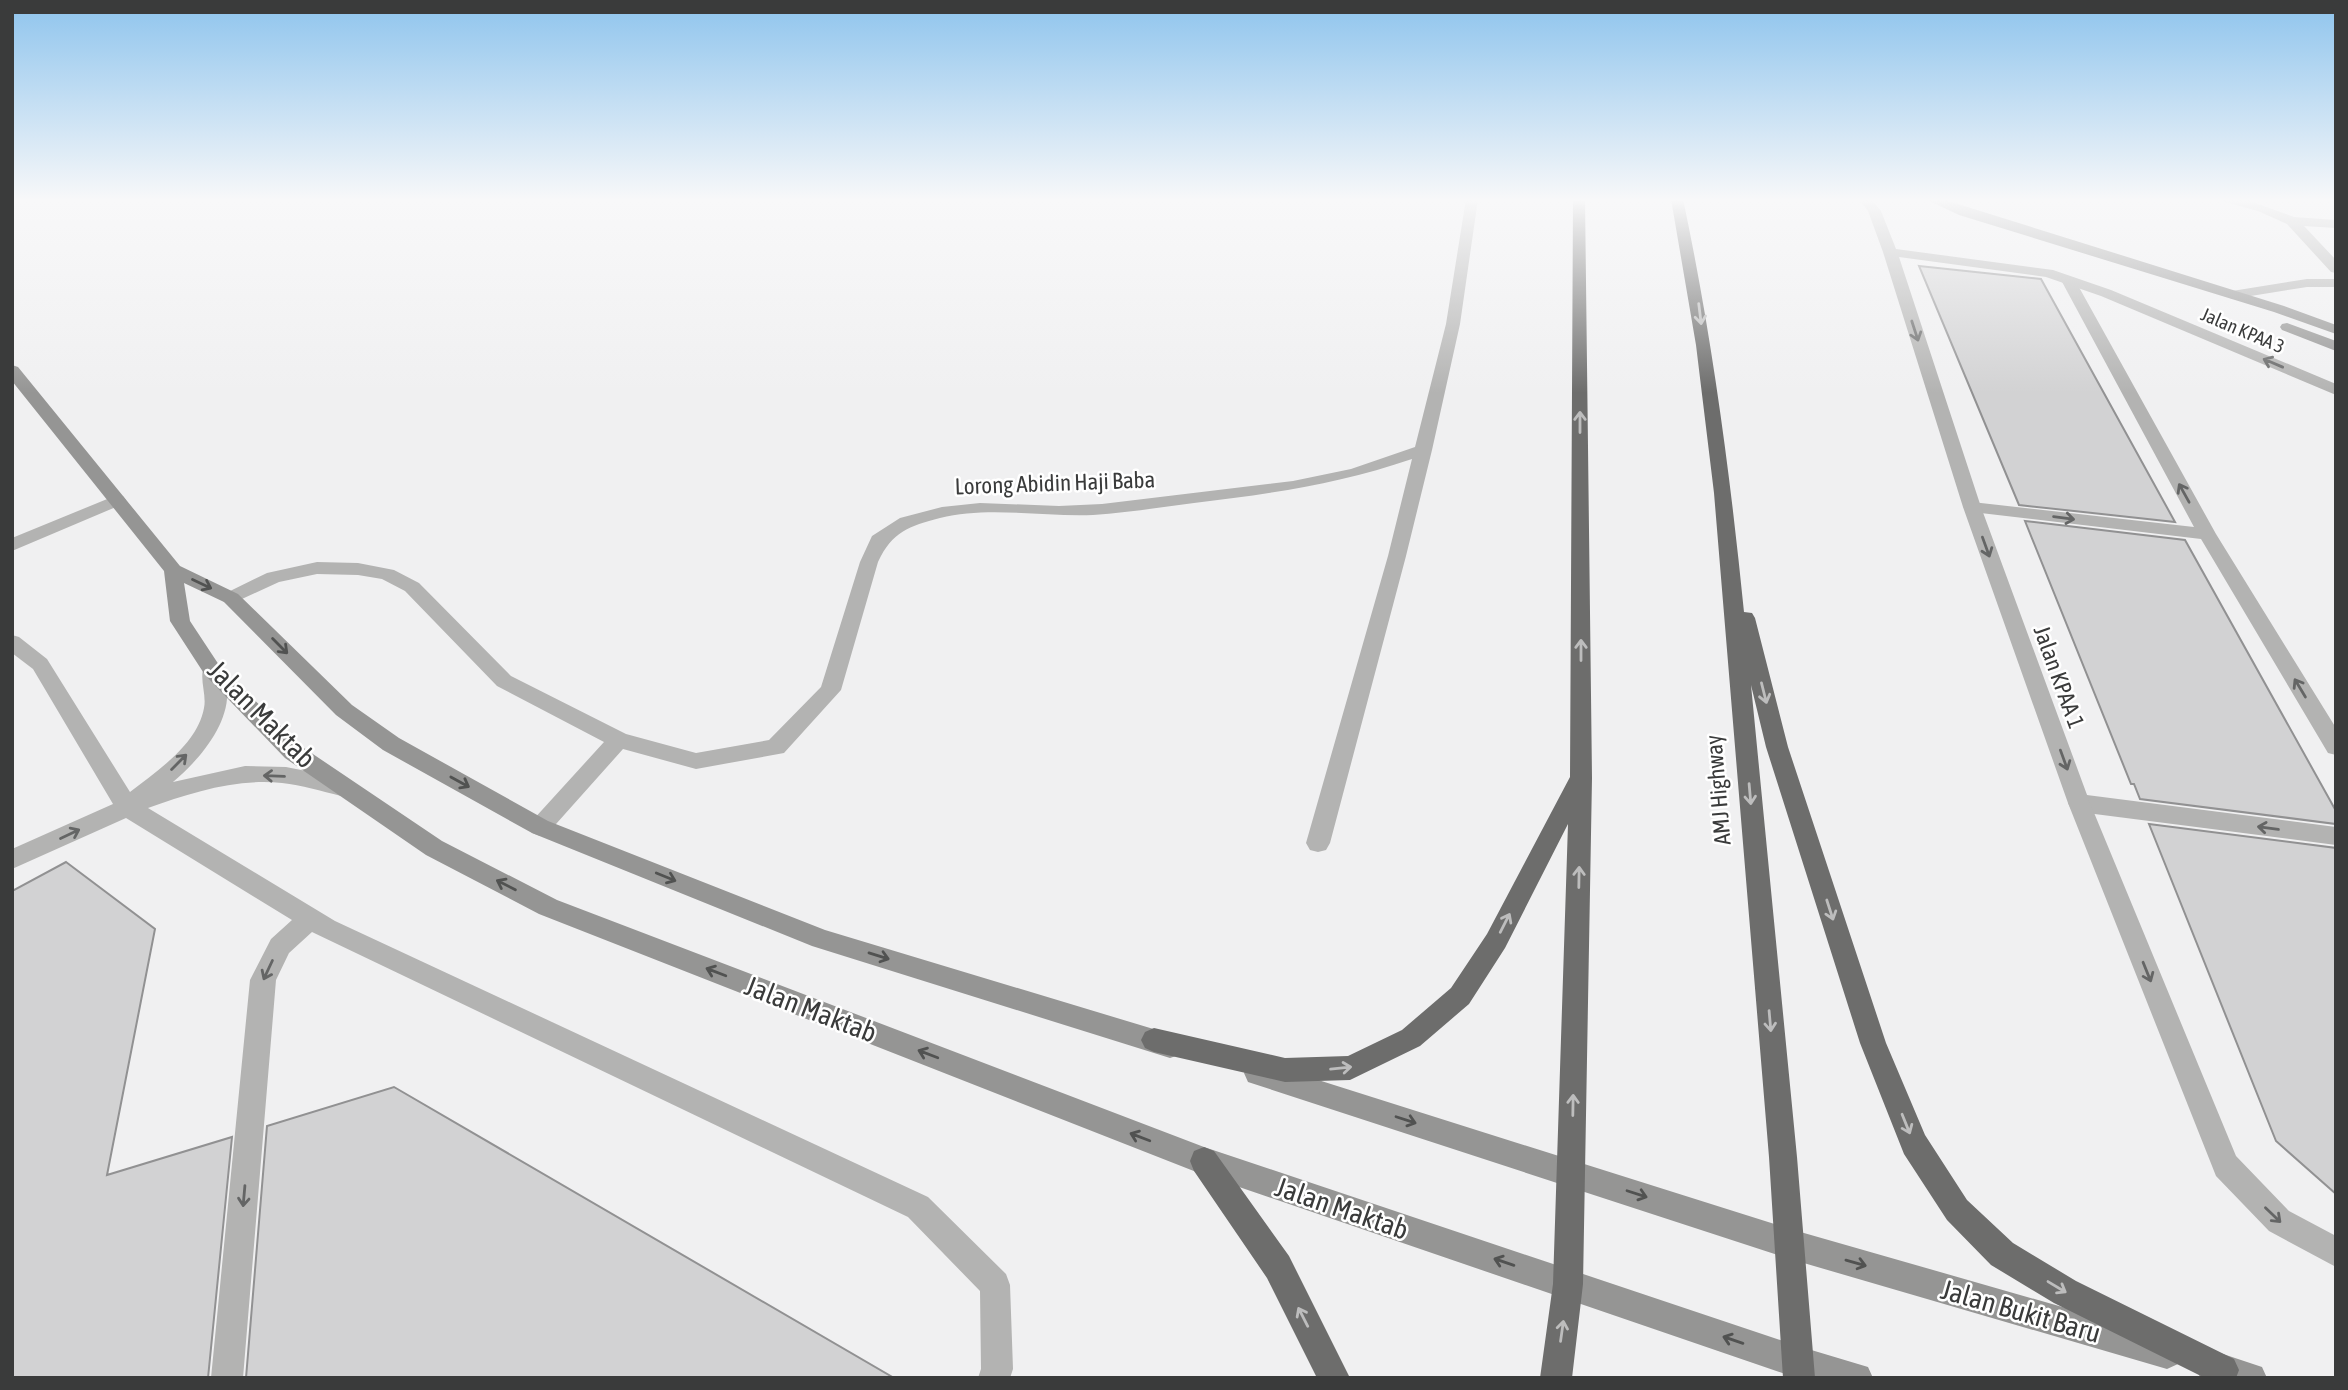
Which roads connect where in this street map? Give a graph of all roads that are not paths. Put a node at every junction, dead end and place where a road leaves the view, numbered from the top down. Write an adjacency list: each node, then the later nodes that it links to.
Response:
1 (1462, 264): 14 (street)
2 (1580, 264): 26 (highway, one-way to 2)
3 (1691, 264): 19 (highway, AMJ Highway, one-way to 19)
4 (1894, 264): 16 (street, Jalan KPAA 1, one-way to 16)
5 (1996, 264): 7 (street, Jalan KPAA 3)
6 (2130, 264): 9 (main road)
7 (2068, 280): 13 (street, Jalan KPAA 3, one-way to 7); 17 (street, one-way to 7)
8 (2336, 284): 9 (street)
9 (2232, 295): 10 (main road); 11 (main road)
10 (2336, 330)
11 (2336, 346)
12 (12, 369): 15 (main road)
13 (2336, 390)
14 (1423, 450): 24 (street, Lorong Abidin Haji Baba); 32 (street)
15 (117, 500): 18 (street); 20 (main road)
16 (1972, 507): 17 (street, one-way to 17); 28 (street, Jalan KPAA 1, one-way to 28)
17 (2207, 534): 25 (street, one-way to 17)
18 (12, 545)
19 (1729, 555): 38 (highway, AMJ Highway, one-way to 38); 42 (highway, one-way to 42)
20 (173, 570): 21 (main road, one-way to 21); 23 (main road, Jalan Maktab)
21 (232, 598): 24 (street, Lorong Abidin Haji Baba); 30 (main road, one-way to 30)
22 (12, 642): 29 (street)
23 (212, 670): 27 (main road, Jalan Maktab); 29 (street, one-way to 23)
24 (618, 740): 30 (street)
25 (2336, 747)
26 (1581, 778): 35 (highway, one-way to 26); 37 (highway, one-way to 26)
27 (341, 787): 29 (street, one-way to 29); 36 (main road, Jalan Maktab, one-way to 27)
28 (2079, 803): 31 (street, one-way to 28); 39 (street, Jalan KPAA 1, one-way to 39)
29 (127, 807): 33 (street, one-way to 29); 34 (street)
30 (540, 827): 35 (main road, one-way to 35)
31 (2336, 836)
32 (1318, 843)
33 (12, 860)
34 (310, 918): 43 (street, one-way to 43); 44 (street)
35 (1154, 1040): 37 (main road, one-way to 37)
36 (1203, 1161): 40 (main road, Jalan Maktab, one-way to 36); 45 (highway, one-way to 36)
37 (1572, 1173): 38 (main road, Jalan Bukit Baru, one-way to 38); 40 (highway)
38 (1790, 1244): 41 (highway, AMJ Highway); 42 (main road, Jalan Bukit Baru, one-way to 42)
39 (2336, 1252)
40 (1568, 1284): 41 (main road, Jalan Maktab, one-way to 40); 46 (highway, one-way to 40)
41 (1798, 1370): 47 (main road)
42 (2237, 1374)
43 (227, 1378)
44 (995, 1378)
45 (1334, 1378)
46 (1556, 1378)
47 (1857, 1378)

